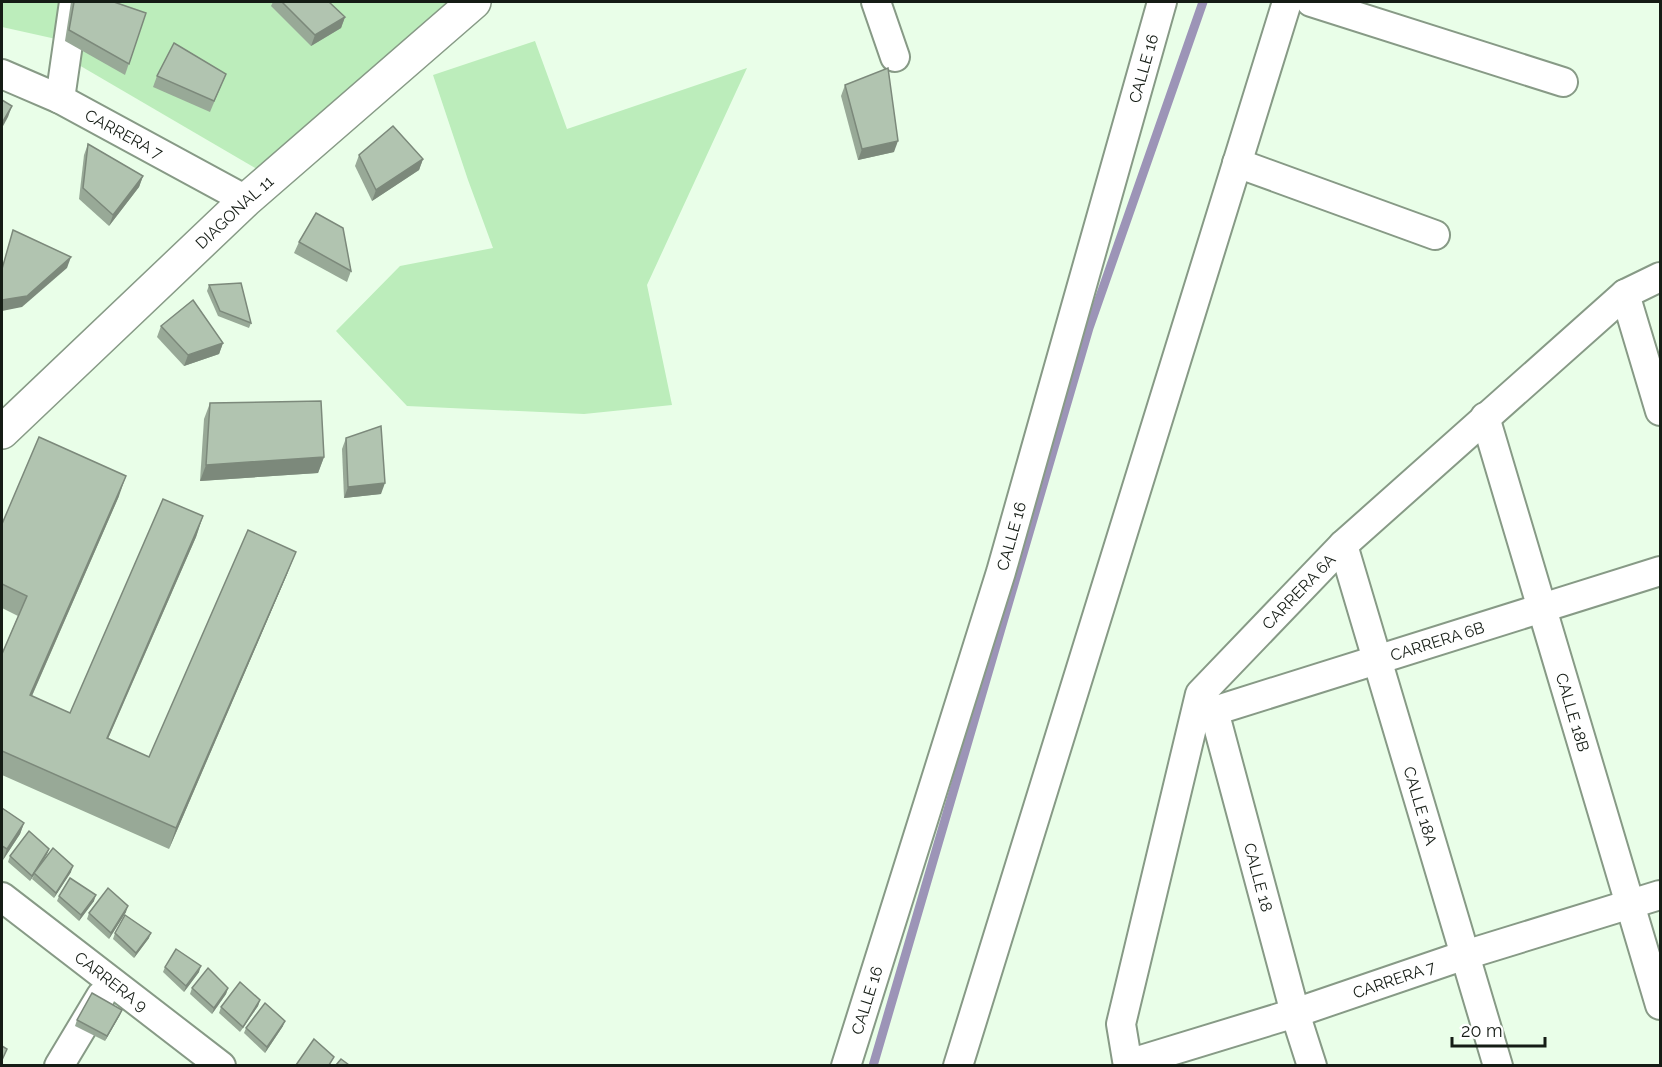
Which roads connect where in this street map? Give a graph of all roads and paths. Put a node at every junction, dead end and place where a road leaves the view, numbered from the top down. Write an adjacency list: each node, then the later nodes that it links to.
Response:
1 (74, 2): 10 (street)
2 (474, 2): 12 (street, DIAGONAL 11)
3 (876, 2): 7 (street)
4 (1162, 2): 34 (street, CALLE 16)
5 (1287, 2): 11 (street)
6 (1311, 2): 9 (street)
7 (895, 57)
8 (2, 74): 10 (street, CARRERA 7)
9 (1563, 82)
10 (60, 99): 12 (street, CARRERA 7)
11 (1237, 163): 13 (street); 35 (street)
12 (246, 200): 18 (street, DIAGONAL 11)
13 (1435, 235)
14 (1660, 277): 15 (street, CARRERA 6A)
15 (1625, 294): 16 (street); 17 (street, CARRERA 6A)
16 (1660, 411)
17 (1485, 417): 19 (street, CARRERA 6A); 21 (street, CALLE 18B)
18 (2, 432)
19 (1343, 545): 22 (street, CALLE 18A); 23 (street, CARRERA 6A)
20 (1660, 571): 21 (street, CARRERA 6B)
21 (1542, 608): 22 (street, CARRERA 6B); 26 (street, CALLE 18B)
22 (1377, 659): 23 (street, CARRERA 6B); 27 (street, CALLE 18A)
23 (1207, 702): 30 (street, CALLE 18); 36 (street)
24 (1660, 895): 26 (street, CARRERA 7)
25 (2, 897): 28 (street, CARRERA 9)
26 (1631, 904): 27 (street, CARRERA 7); 29 (street, CALLE 18B)
27 (1465, 955): 30 (street, CARRERA 7); 38 (street, CALLE 18A)
28 (110, 982): 31 (street, CARRERA 9); 32 (street)
29 (1660, 1005)
30 (1295, 1013): 36 (street, CARRERA 7); 37 (street, CALLE 18)
31 (190, 1056): 33 (street, CARRERA 9)
32 (59, 1065)
33 (221, 1065)
34 (846, 1065)
35 (958, 1065)
36 (1128, 1065)
37 (1311, 1065)
38 (1498, 1065)

